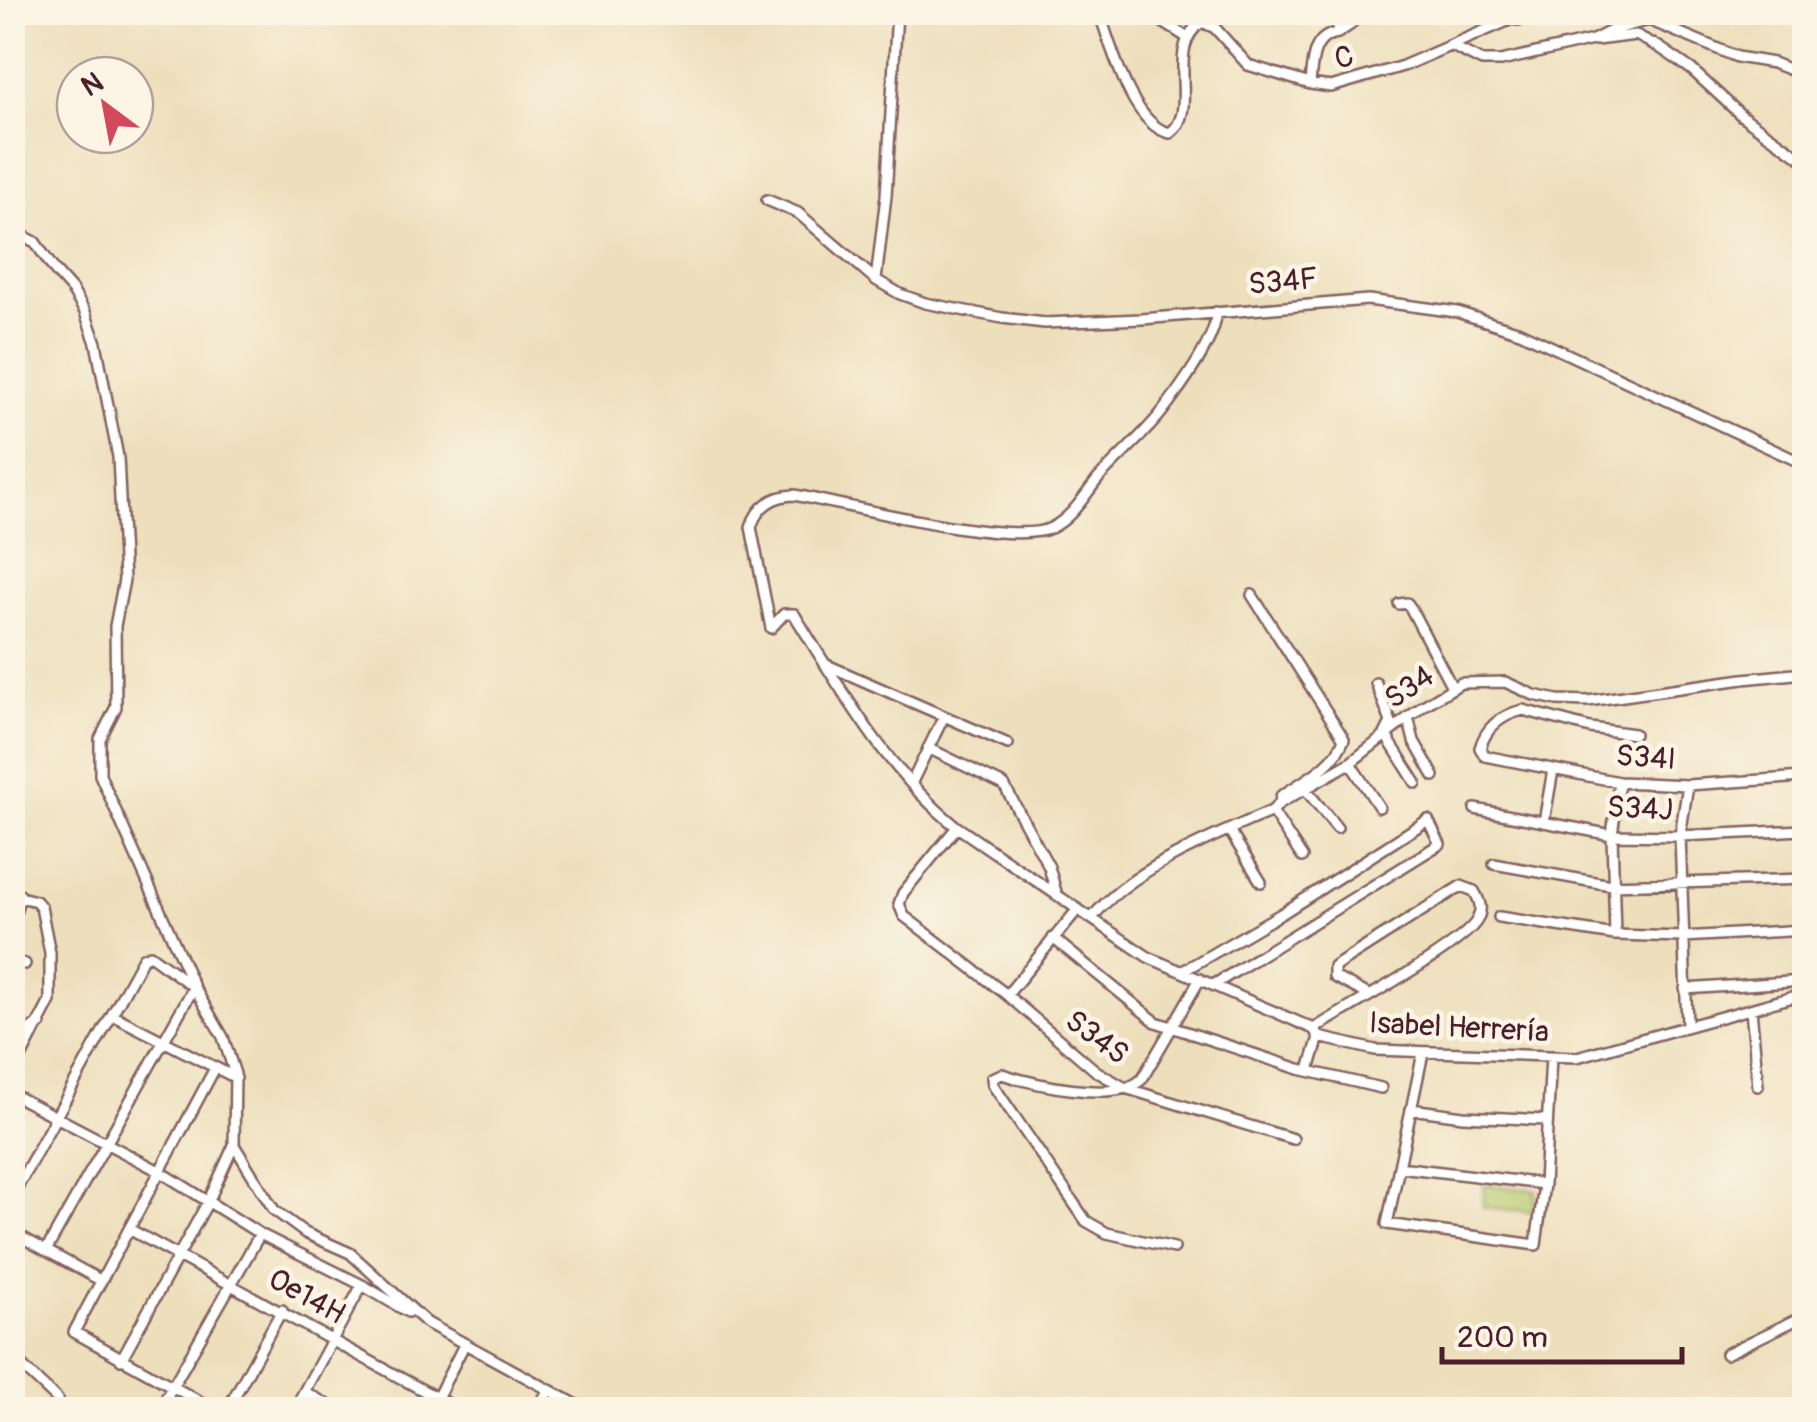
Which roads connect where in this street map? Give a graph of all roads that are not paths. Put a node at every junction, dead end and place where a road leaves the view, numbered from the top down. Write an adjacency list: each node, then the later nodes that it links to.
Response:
1 (897, 12): 25 (street)
2 (1099, 12): 15 (street)
3 (1147, 12): 15 (street)
4 (1338, 12): 14 (street)
5 (1360, 12): 14 (street)
6 (1528, 12): 13 (street, C)
7 (1599, 12): 13 (street)
8 (1618, 12): 12 (street)
9 (1786, 12): 11 (street)
10 (1200, 17): 15 (street, C); 21 (street, C)
11 (1804, 18)
12 (1649, 20): 16 (street); 19 (street)
13 (1509, 21): 17 (street, C)
14 (1338, 33): 21 (street)
15 (1188, 38)
16 (1593, 40): 17 (street); 22 (street)
17 (1452, 46): 21 (street, C)
18 (1801, 67): 19 (street)
19 (1786, 68): 20 (street)
20 (1804, 79)
21 (1310, 84)
22 (1804, 160)
23 (767, 200): 25 (street, S34F)
24 (12, 230): 81 (street)
25 (876, 280): 26 (street, S34F)
26 (1216, 312): 27 (street, S34F); 30 (street, Isabel Herrería)
27 (1804, 464)
28 (1252, 595): 49 (street)
29 (1398, 604): 33 (street)
30 (826, 664): 34 (street); 45 (street, Isabel Herrería)
31 (1804, 673): 33 (street, S34)
32 (1376, 683): 36 (street)
33 (1452, 687): 35 (street, S34)
34 (944, 716): 38 (street); 39 (street)
35 (1408, 717): 36 (street, S34); 42 (street)
36 (1385, 734): 40 (street, S34); 46 (street)
37 (1634, 734): 41 (street, S34I)
38 (1008, 744)
39 (928, 748): 45 (street); 65 (street)
40 (1350, 764): 48 (street, S34); 50 (street)
41 (1553, 770): 44 (street, S34I); 52 (street)
42 (1434, 776)
43 (1804, 777): 47 (street, S34I)
44 (1619, 782): 47 (street, S34I); 57 (street)
45 (912, 784): 53 (street, Isabel Herrería)
46 (1416, 784)
47 (1688, 785): 58 (street)
48 (1306, 790): 49 (street, S34); 54 (street)
49 (1276, 807): 55 (street, S34); 59 (street)
50 (1379, 807)
51 (1475, 809): 52 (street, S34J)
52 (1544, 822): 57 (street, S34J)
53 (957, 827): 65 (street, Isabel Herrería); 84 (street, S34S)
54 (1336, 828)
55 (1228, 830): 62 (street); 69 (street, S34)
56 (1804, 830): 58 (street, S34J)
57 (1612, 835): 58 (street, S34J); 64 (street)
58 (1680, 836): 63 (street)
59 (1302, 857)
60 (1494, 864): 64 (street)
61 (1804, 879): 63 (street)
62 (1262, 882)
63 (1682, 885): 64 (street); 73 (street)
64 (1612, 886): 72 (street)
65 (1056, 892): 67 (street, Isabel Herrería)
66 (16, 895): 70 (street); 88 (street)
67 (1078, 909): 69 (street, Isabel Herrería); 74 (street)
68 (1499, 917): 72 (street)
69 (1092, 918): 77 (street, Isabel Herrería)
70 (12, 925)
71 (1804, 930): 73 (street)
72 (1615, 935): 73 (street)
73 (1684, 937): 82 (street)
74 (1053, 938): 84 (street); 90 (street)
75 (12, 961): 76 (street)
76 (25, 964)
77 (1183, 971): 78 (street, Isabel Herrería); 80 (street)
78 (1200, 978): 80 (street, Isabel Herrería); 90 (street)
79 (1804, 981): 82 (street)
80 (1215, 984): 91 (street, Isabel Herrería)
81 (194, 986): 87 (street); 92 (street); 101 (street)
82 (1686, 990): 89 (street)
83 (1804, 994): 86 (street, Isabel Herrería)
84 (1007, 995): 103 (street, S34S)
85 (1368, 996): 85 (street); 91 (street)
86 (1751, 1010): 89 (street, Isabel Herrería); 102 (street)
87 (112, 1015): 92 (street); 107 (street)
88 (40, 1024): 93 (street); 100 (street)
89 (1687, 1024): 96 (street, Isabel Herrería)
90 (1173, 1028): 98 (street); 103 (street)
91 (1316, 1033): 95 (street, Isabel Herrería); 98 (street)
92 (164, 1039): 97 (street); 110 (street)
93 (12, 1040)
94 (1804, 1050): 99 (street)
95 (1423, 1053): 96 (street, Isabel Herrería); 106 (street)
96 (1551, 1057): 108 (street)
97 (215, 1068): 101 (street); 113 (street)
98 (1310, 1070): 104 (street)
99 (1802, 1073)
100 (12, 1075)
101 (236, 1078): 111 (street)
102 (1758, 1086)
103 (1126, 1088): 109 (street, S34S); 120 (street)
104 (1381, 1088)
105 (12, 1094): 107 (street)
106 (1411, 1110): 108 (street); 112 (street)
107 (55, 1116): 110 (street); 115 (street)
108 (1545, 1120): 114 (street)
109 (1293, 1139)
110 (106, 1144): 113 (street); 121 (street)
111 (234, 1145): 116 (street); 128 (street)
112 (1400, 1167): 114 (street); 114 (street)
113 (161, 1172): 116 (street); 117 (street)
114 (1544, 1184)
115 (12, 1197)
116 (209, 1200): 119 (street); 122 (street)
117 (129, 1229): 122 (street, Oe14H); 123 (street)
118 (12, 1232): 121 (street)
119 (260, 1234): 124 (street); 125 (street)
120 (1174, 1248)
121 (46, 1249): 123 (street)
122 (178, 1256): 124 (street, Oe14H); 133 (street)
123 (100, 1280): 133 (street)
124 (231, 1282): 126 (street, Oe14H); 136 (street)
125 (362, 1285): 128 (street); 129 (street)
126 (282, 1310): 129 (street, Oe14H); 143 (street)
127 (1804, 1316): 132 (street)
128 (426, 1324): 130 (street)
129 (332, 1338): 138 (street); 139 (street, Oe14H)
130 (464, 1345): 137 (street); 139 (street)
131 (12, 1353): 134 (street)
132 (1726, 1354)
133 (121, 1360): 136 (street)
134 (24, 1368): 135 (street); 140 (street)
135 (12, 1380)
136 (172, 1387): 141 (street); 142 (street)
137 (549, 1390): 148 (street); 149 (street)
138 (304, 1392): 144 (street); 145 (street)
139 (438, 1398): 146 (street); 147 (street, Oe14H)
140 (58, 1410)
141 (159, 1410)
142 (215, 1410)
143 (227, 1410)
144 (294, 1410)
145 (337, 1410)
146 (430, 1410)
147 (459, 1410)
148 (536, 1410)
149 (586, 1410)

